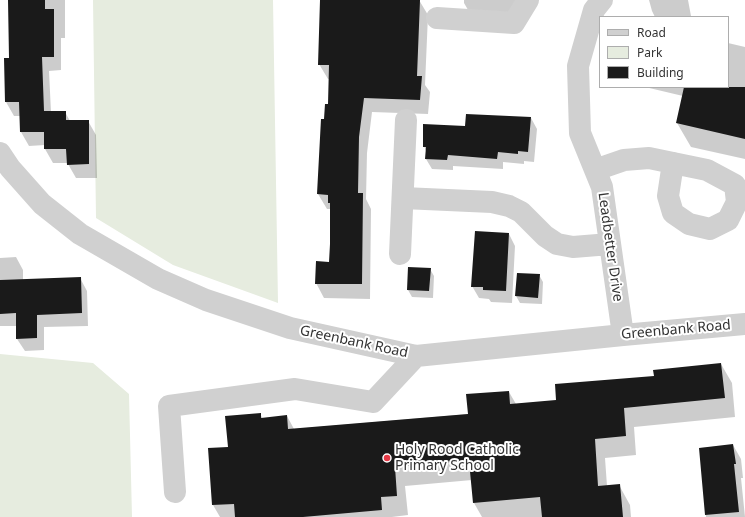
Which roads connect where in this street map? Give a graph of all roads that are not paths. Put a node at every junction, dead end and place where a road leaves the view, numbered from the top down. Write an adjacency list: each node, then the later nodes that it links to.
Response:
1 (528, 0): 3 (street)
2 (592, 3): 7 (street, Leadbetter Drive)
3 (437, 18)
4 (406, 120): 8 (street)
5 (673, 163): 7 (street)
6 (3, 165): 13 (street, Greenbank Road)
7 (595, 170): 9 (street, Leadbetter Drive)
8 (403, 198): 9 (street); 10 (street)
9 (610, 244): 12 (street, Leadbetter Drive)
10 (400, 254)
11 (745, 324): 12 (street, Greenbank Road)
12 (623, 335): 13 (street, Greenbank Road)
13 (416, 356): 14 (street)
14 (175, 492)

